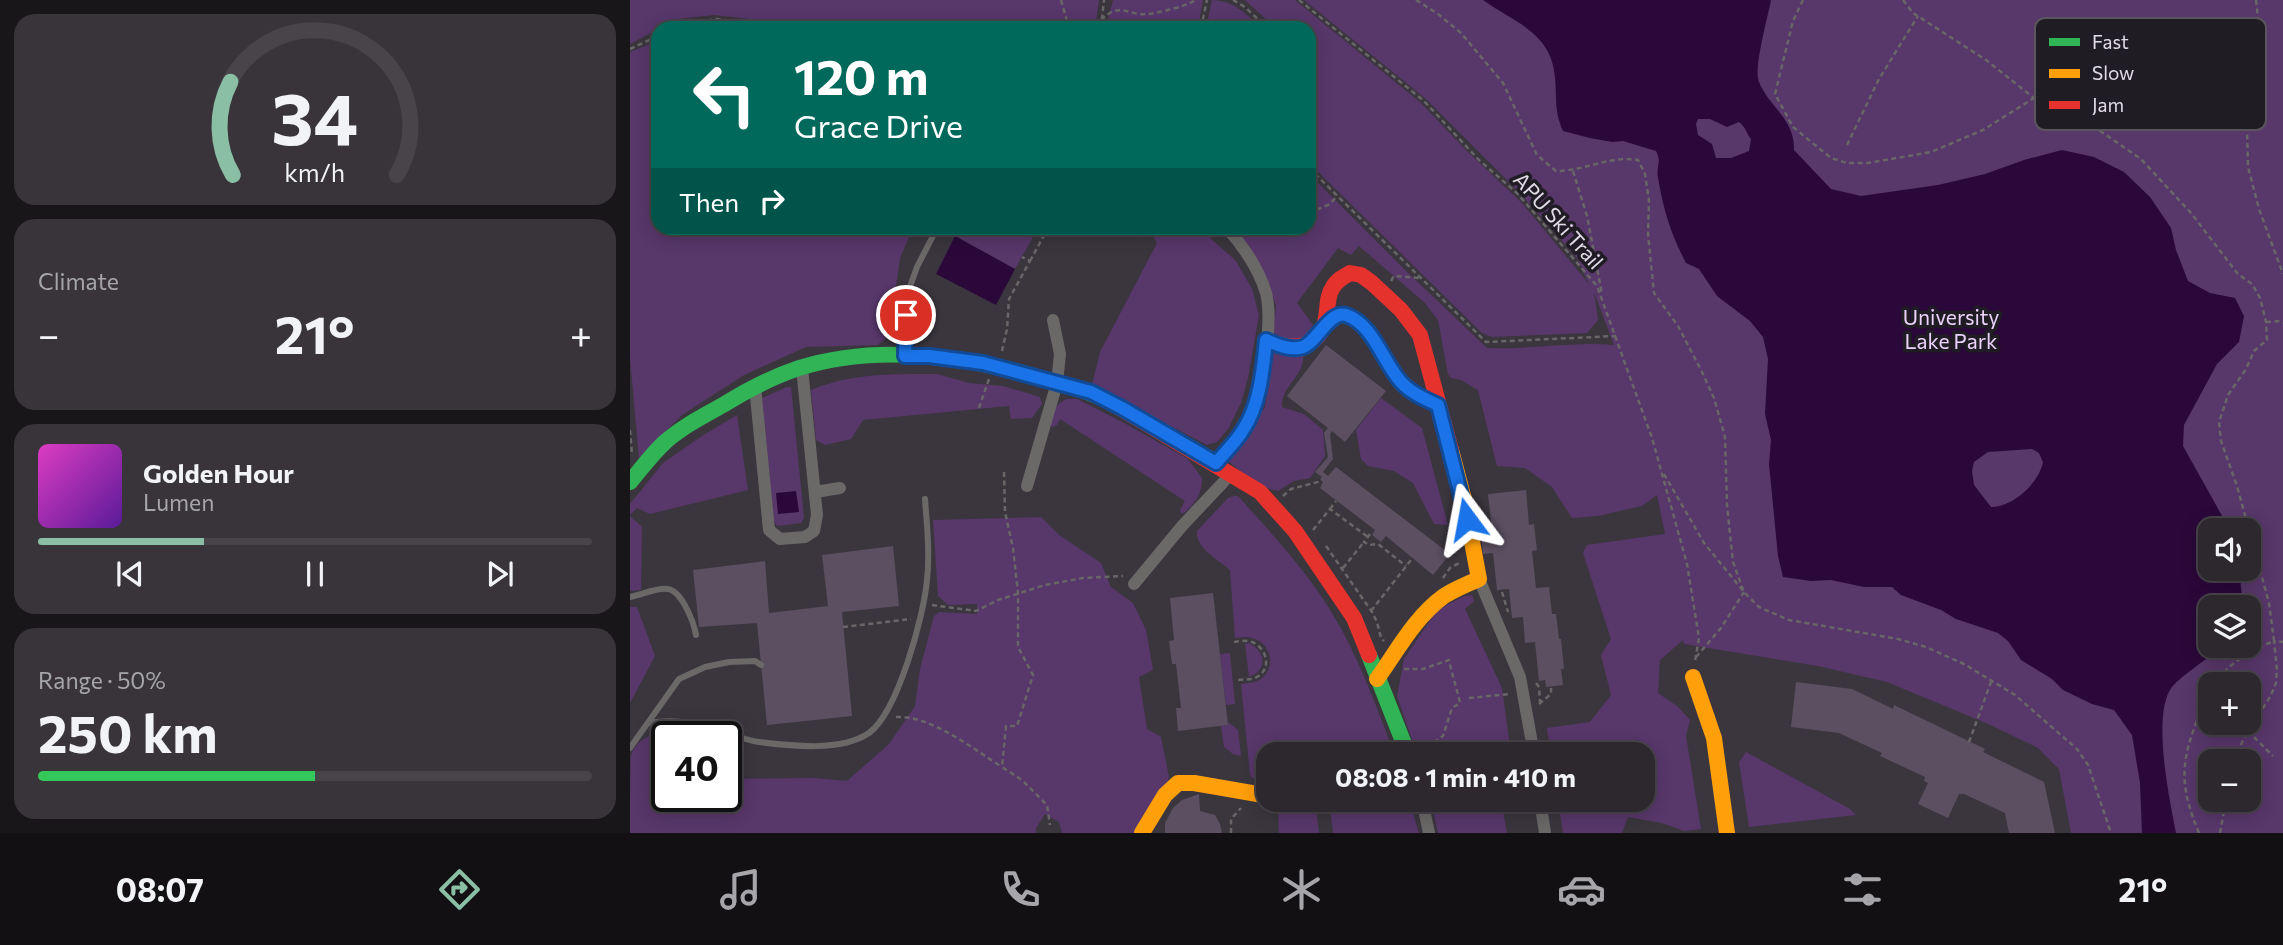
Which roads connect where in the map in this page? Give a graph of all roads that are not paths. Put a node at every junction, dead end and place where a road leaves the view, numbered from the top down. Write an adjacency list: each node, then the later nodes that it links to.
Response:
1 (933, 235): 6 (lane)
2 (1233, 235): 5 (street)
3 (1054, 320): 8 (street)
4 (1325, 326): 5 (street); 10 (street); 10 (street)
5 (1266, 340): 11 (street)
6 (905, 356): 7 (street); 8 (street)
7 (802, 368): 9 (street); 16 (street)
8 (1057, 383): 11 (street); 14 (street)
9 (755, 386): 13 (street); 16 (street)
10 (1438, 405): 18 (street)
11 (1216, 463): 12 (street)
12 (1231, 474): 19 (street); 24 (street)
13 (630, 482)
14 (1027, 486)
15 (840, 488): 16 (street)
16 (815, 492)
17 (925, 499): 25 (lane)
18 (1479, 579): 24 (street); 27 (street)
19 (1134, 584)
20 (630, 597): 21 (lane)
21 (696, 635)
22 (761, 665): 25 (lane)
23 (1693, 677): 35 (street)
24 (1377, 679): 26 (street)
25 (649, 723): 28 (lane)
26 (1404, 742)
27 (1530, 742)
28 (630, 748)
29 (1256, 794): 32 (street)
30 (1425, 812): 33 (street)
31 (1542, 812): 34 (street)
32 (1142, 833)
33 (1429, 833)
34 (1545, 833)
35 (1727, 833)

